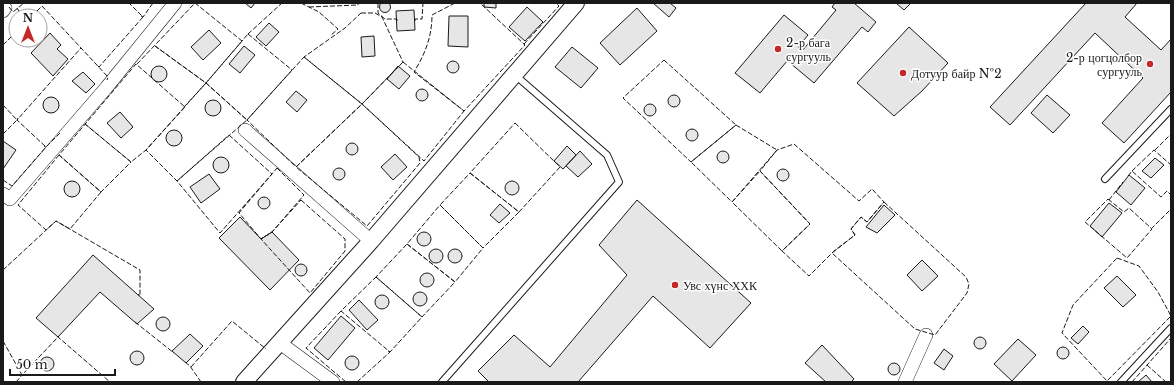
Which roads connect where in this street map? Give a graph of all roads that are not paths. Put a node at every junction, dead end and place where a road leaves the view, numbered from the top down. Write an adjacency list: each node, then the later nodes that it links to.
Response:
1 (175, 3): 9 (street)
2 (576, 3): 5 (street)
3 (3, 6): 4 (street)
4 (3, 11)
5 (515, 75): 10 (street); 16 (lane)
6 (1171, 109): 8 (lane)
7 (245, 130): 10 (street)
8 (1105, 179)
9 (3, 194)
10 (370, 241): 13 (street)
11 (1171, 328): 18 (lane)
12 (926, 335): 17 (street)
13 (280, 343): 14 (street); 15 (street)
14 (244, 382)
15 (333, 382)
16 (442, 382)
17 (905, 382)
18 (1121, 382)

